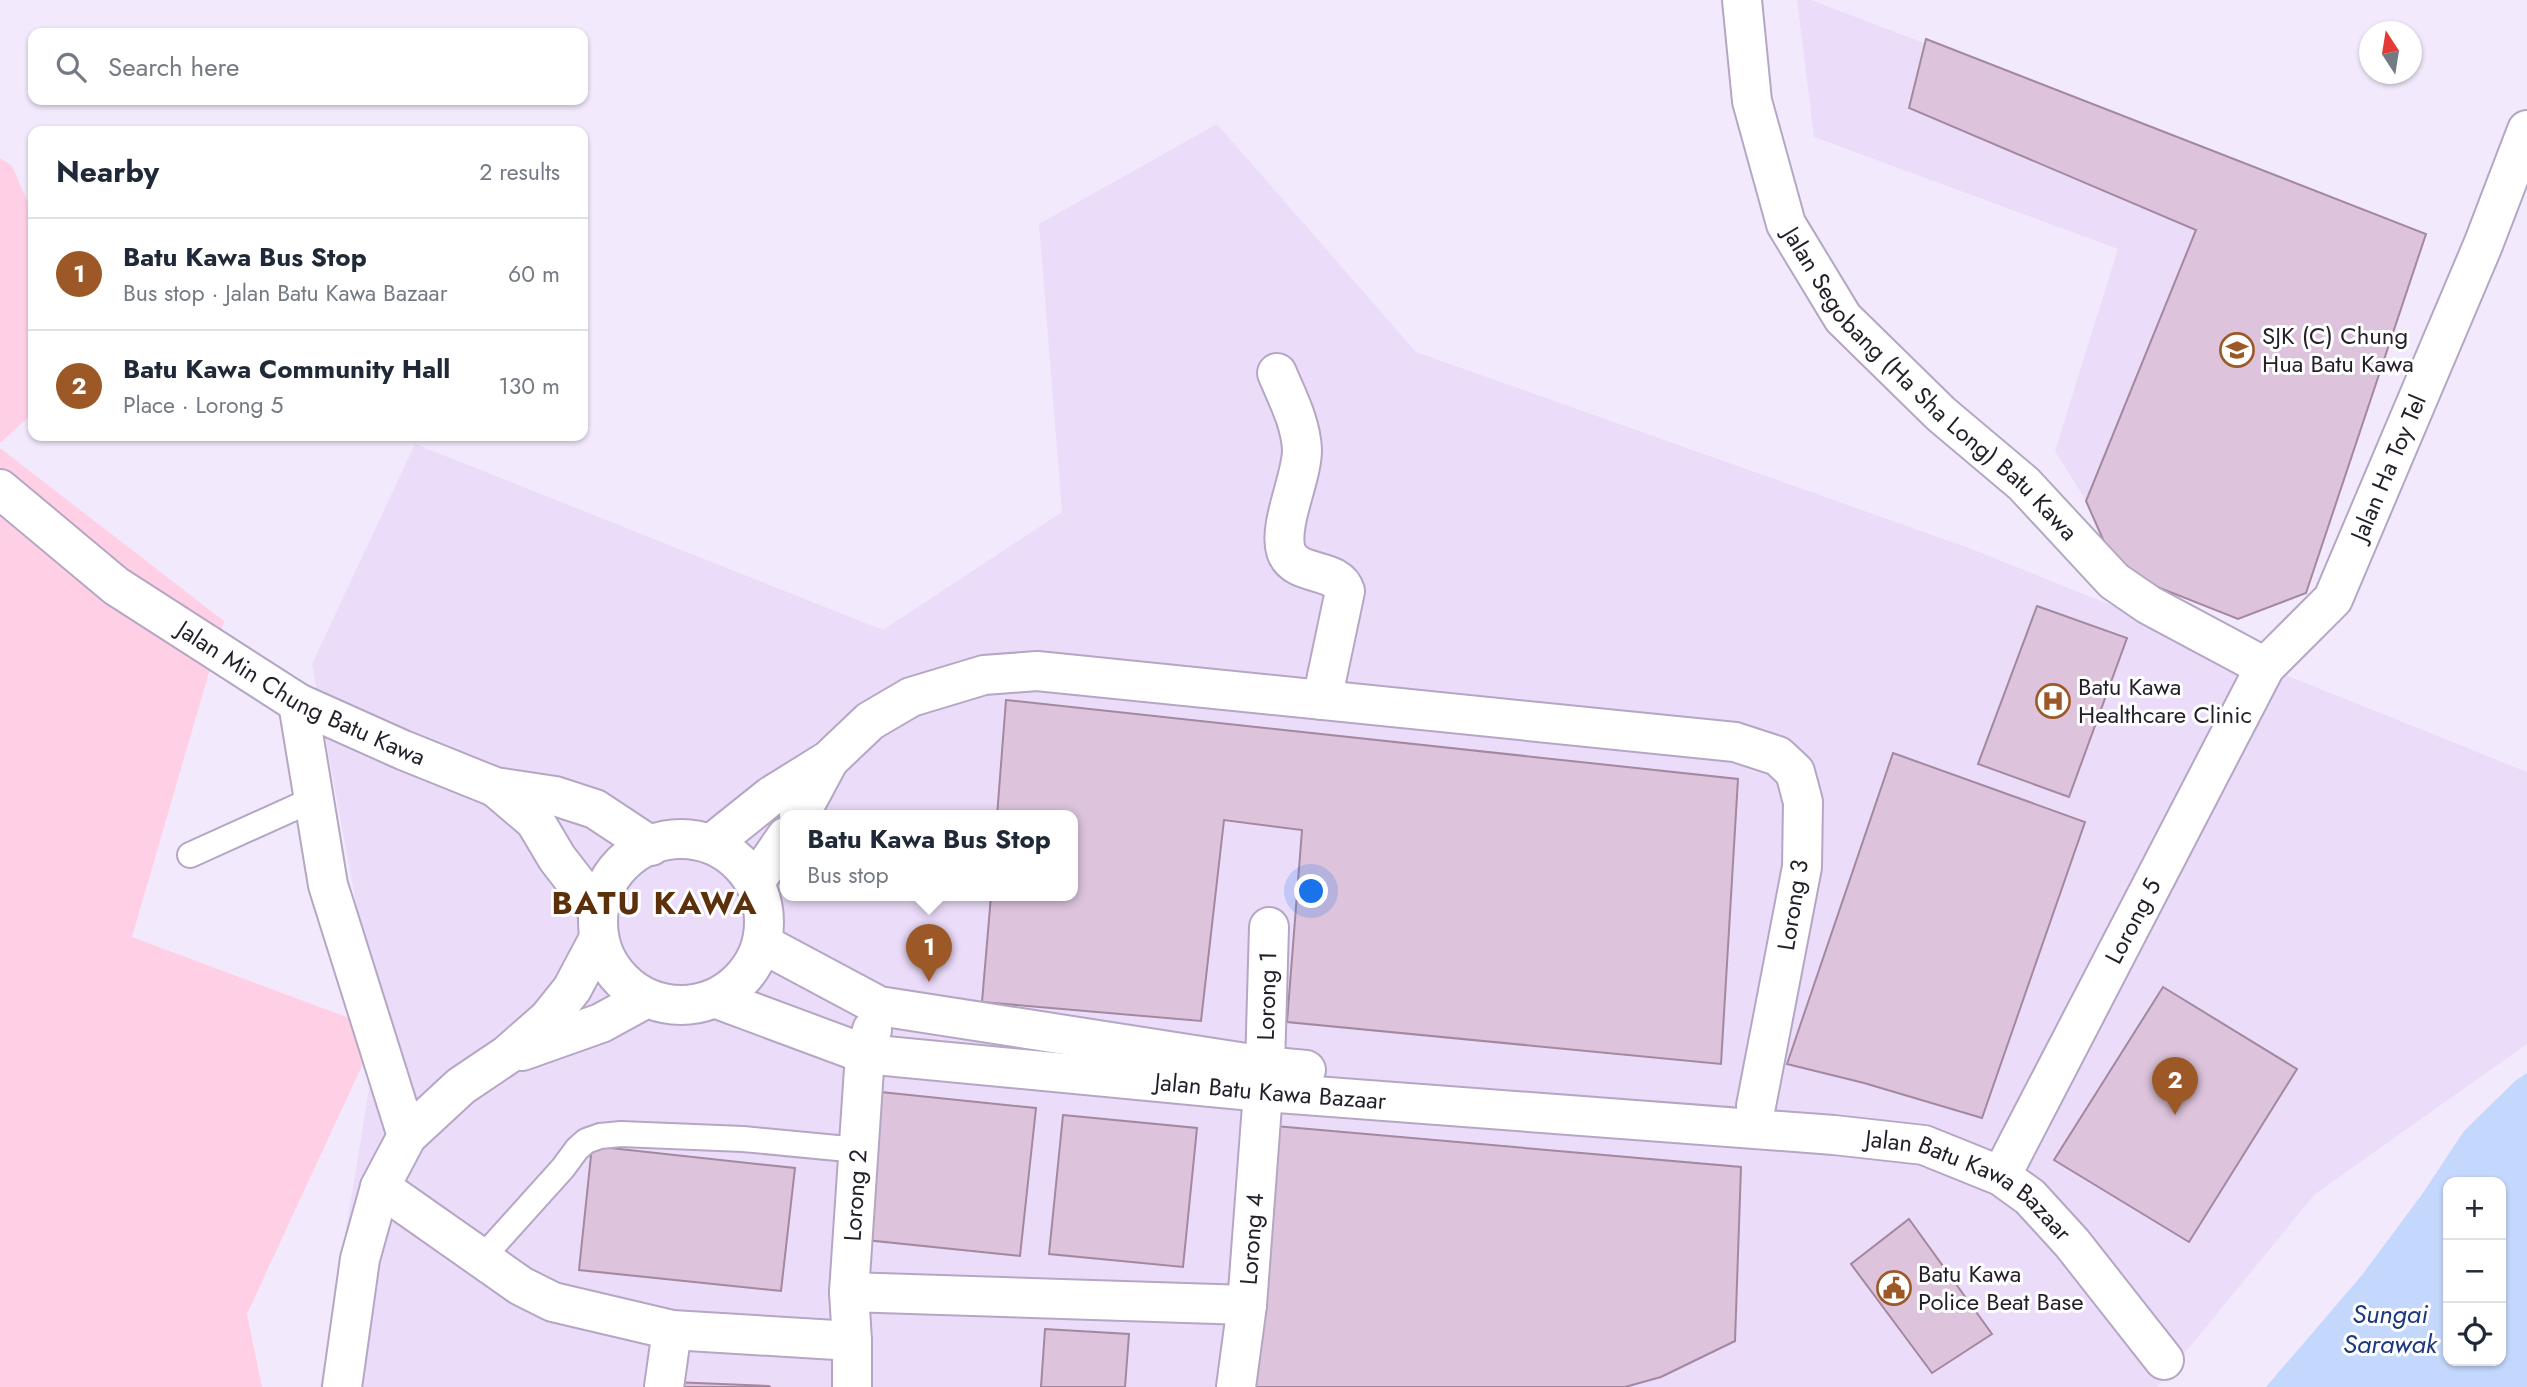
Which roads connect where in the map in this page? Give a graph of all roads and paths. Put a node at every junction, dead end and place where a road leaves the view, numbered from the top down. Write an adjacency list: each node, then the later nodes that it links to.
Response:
1 (1742, 0): 5 (street, Jalan Segobang (Ha Sha Long) Batu Kawa)
2 (2527, 130): 5 (street, Jalan Ha Toy Tel)
3 (1277, 373): 6 (street)
4 (0, 489): 7 (street, Jalan Min Chung Batu Kawa)
5 (2265, 667): 30 (street, Lorong 5)
6 (1322, 700): 8 (street, Lorong 3); 26 (street, Lorong 3)
7 (298, 703): 9 (street, Jalan Min Chung Batu Kawa); 10 (street)
8 (829, 760): 11 (street); 12 (street)
9 (495, 787): 13 (street, Jalan Min Chung Batu Kawa); 17 (street, Jalan Min Chung Batu Kawa)
10 (314, 799): 15 (lane); 28 (street)
11 (802, 810)
12 (711, 844): 13 (street); 16 (street)
13 (651, 846): 17 (street)
14 (780, 846): 16 (street)
15 (190, 855)
16 (755, 881): 19 (street)
17 (598, 925): 20 (street); 24 (street)
18 (1269, 927): 25 (street, Lorong 1)
19 (762, 944): 21 (street); 22 (street, Jalan Batu Kawa Bazaar)
20 (645, 999): 21 (street); 24 (street)
21 (717, 999): 23 (street, Jalan Batu Kawa Bazaar)
22 (878, 1006): 23 (street, Lorong 2); 25 (street, Jalan Batu Kawa Bazaar)
23 (865, 1054): 25 (street, Jalan Batu Kawa Bazaar); 29 (street, Lorong 2)
24 (507, 1055): 28 (street)
25 (1264, 1079): 26 (street, Jalan Batu Kawa Bazaar); 27 (street, Jalan Batu Kawa Bazaar); 34 (street, Lorong 4)
26 (1756, 1106): 27 (street, Jalan Batu Kawa Bazaar)
27 (1834, 1135): 30 (street, Jalan Batu Kawa Bazaar)
28 (407, 1136): 31 (street)
29 (858, 1150): 32 (lane); 33 (street, Lorong 2)
30 (2001, 1176): 37 (street, Jalan Batu Kawa Bazaar)
31 (380, 1187): 32 (street); 38 (street)
32 (482, 1258): 35 (street)
33 (849, 1292): 34 (street); 36 (street, Lorong 2)
34 (1247, 1305): 41 (street, Lorong 4)
35 (671, 1330): 36 (street); 39 (street)
36 (852, 1341): 40 (street, Lorong 2)
37 (2164, 1360)
38 (342, 1387)
39 (664, 1387)
40 (852, 1387)
41 (1236, 1387)

